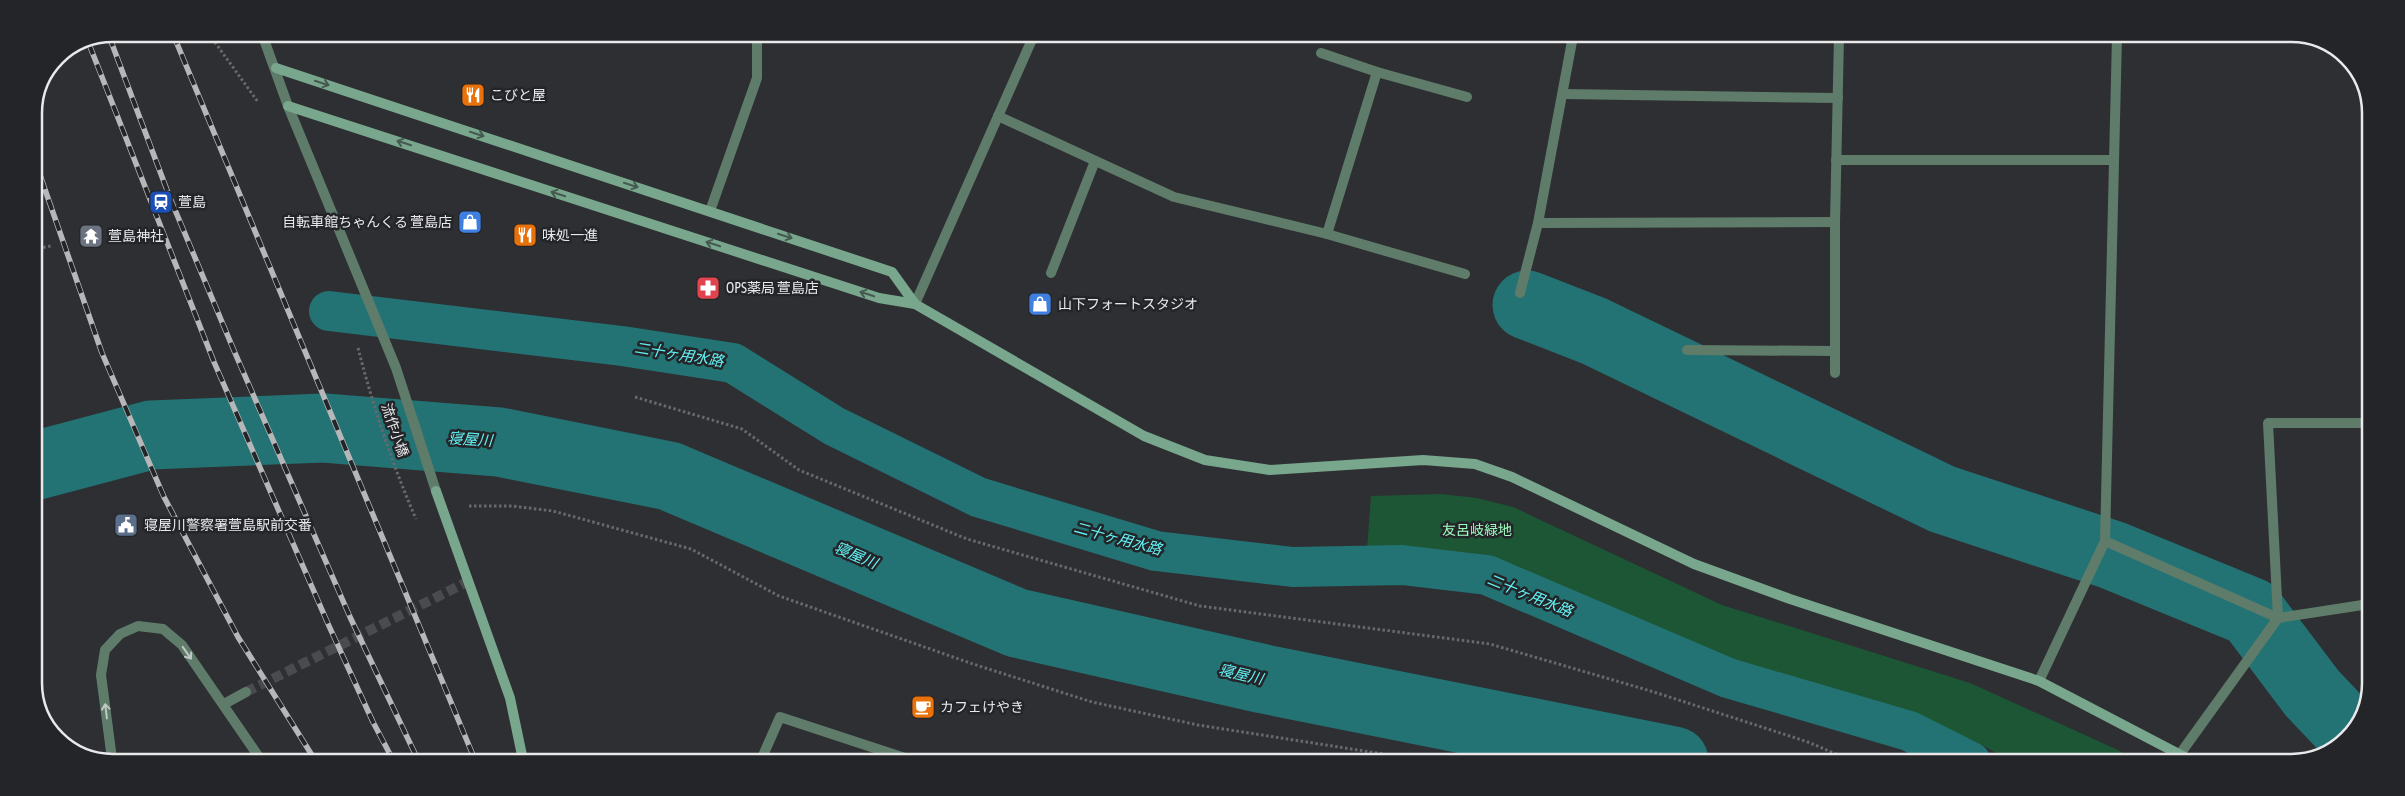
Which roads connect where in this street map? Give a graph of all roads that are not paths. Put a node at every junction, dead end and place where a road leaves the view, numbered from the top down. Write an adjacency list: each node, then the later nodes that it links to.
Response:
1 (265, 42): 8 (street)
2 (757, 42): 18 (street)
3 (1031, 42): 14 (street)
4 (1572, 42): 10 (street)
5 (1839, 42): 12 (street)
6 (2117, 42): 16 (street)
7 (1321, 52): 9 (street)
8 (276, 68): 13 (street); 18 (street, one-way to 18)
9 (1377, 72): 11 (street); 21 (street)
10 (1563, 94): 12 (street); 20 (street)
11 (1467, 97)
12 (1838, 98): 15 (street)
13 (288, 106): 25 (street, one-way to 13); 38 (street)
14 (998, 116): 17 (street); 25 (street)
15 (1836, 160): 16 (street); 19 (street)
16 (2114, 160): 30 (street)
17 (1095, 161): 21 (street); 22 (street)
18 (710, 212): 25 (street, one-way to 25)
19 (1835, 222): 20 (street); 27 (street)
20 (1538, 223): 24 (street)
21 (1327, 234): 23 (street)
22 (1051, 273)
23 (1465, 274)
24 (1520, 294)
25 (915, 304): 33 (street)
26 (1687, 350): 27 (street)
27 (1835, 351): 28 (street)
28 (1835, 373)
29 (2362, 423): 32 (street)
30 (2103, 548): 32 (street); 33 (street)
31 (2362, 605): 32 (street)
32 (2278, 618): 41 (street)
33 (2039, 681): 41 (street)
34 (246, 692): 35 (street)
35 (224, 704): 36 (street, one-way to 35); 37 (street)
36 (111, 754)
37 (257, 754)
38 (522, 754)
39 (764, 754): 40 (street)
40 (893, 754)
41 (2180, 754)

